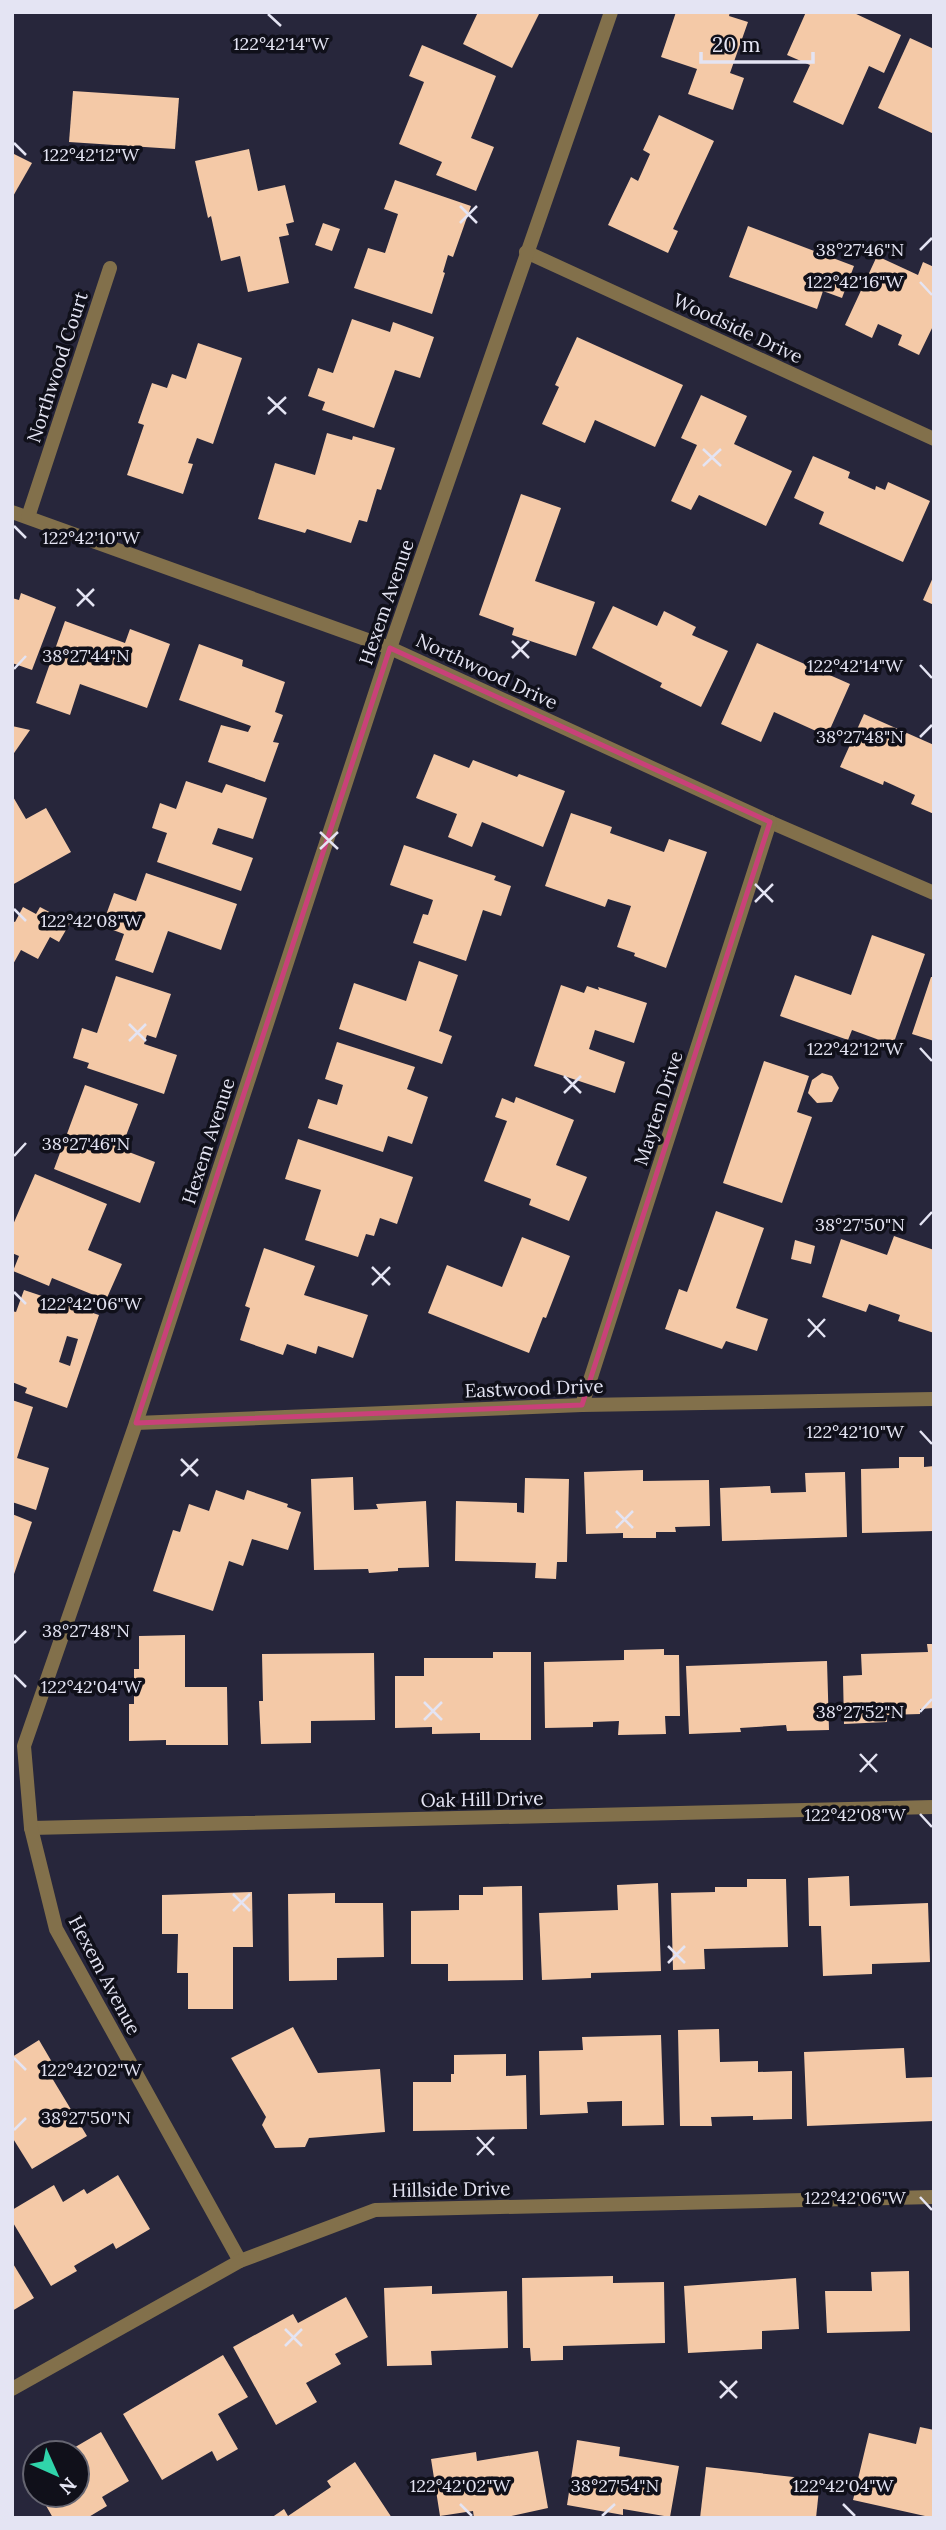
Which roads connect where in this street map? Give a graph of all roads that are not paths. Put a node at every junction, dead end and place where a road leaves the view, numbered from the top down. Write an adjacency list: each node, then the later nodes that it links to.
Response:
1 (611, 12): 2 (street, Hexem Avenue)
2 (526, 252): 4 (street, Woodside Drive); 7 (street, Hexem Avenue)
3 (110, 268): 6 (street, Northwood Court)
4 (934, 439)
5 (12, 512): 6 (street, Northwood Drive)
6 (28, 517): 7 (street, Northwood Drive)
7 (390, 648): 8 (street, Northwood Drive); 12 (street, Hexem Avenue)
8 (770, 822): 9 (street, Northwood Drive); 11 (street, Mayten Drive)
9 (934, 893)
10 (934, 1399): 11 (street, Eastwood Drive)
11 (582, 1405): 12 (street, Eastwood Drive)
12 (136, 1423): 14 (street, Hexem Avenue)
13 (934, 1807): 14 (street, Oak Hill Drive)
14 (31, 1828): 16 (street, Hexem Avenue)
15 (934, 2197): 16 (street, Hillside Drive)
16 (240, 2261): 17 (street, Hillside Drive)
17 (12, 2389)

